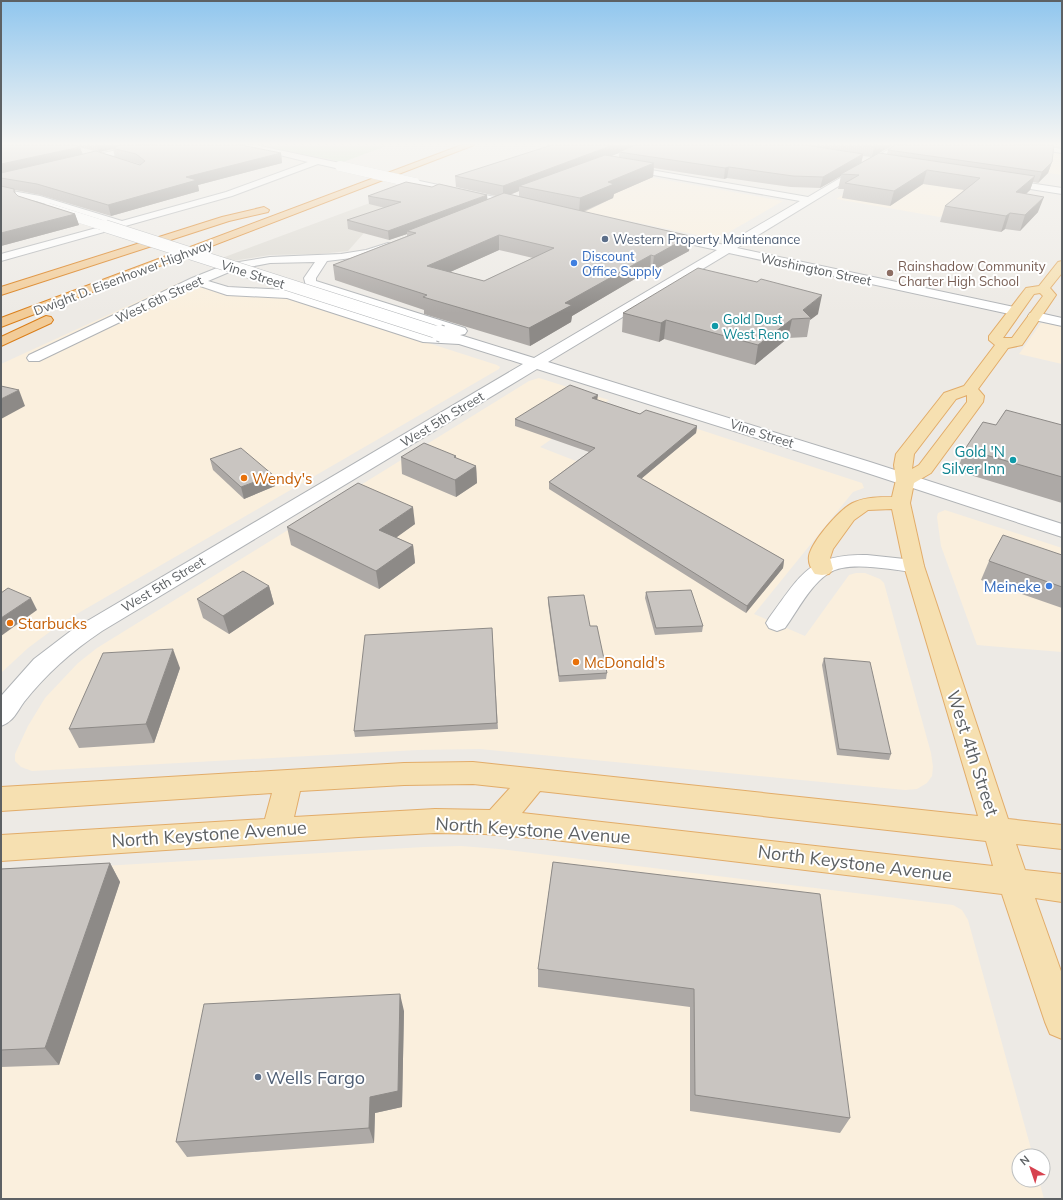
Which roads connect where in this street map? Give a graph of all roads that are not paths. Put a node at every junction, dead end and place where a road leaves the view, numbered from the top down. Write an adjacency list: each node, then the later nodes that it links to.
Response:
1 (7, 201): 10 (street, Vine Street)
2 (17, 201): 10 (street, Vine Street)
3 (47, 201): 15 (street, Vine Street)
4 (202, 201): 15 (street)
5 (306, 201): 13 (highway, Dwight D. Eisenhower Highway)
6 (310, 201): 13 (highway, Dwight D. Eisenhower Highway)
7 (500, 201): 9 (street, bridge)
8 (807, 201): 19 (street, West 5th Street)
9 (504, 202): 11 (street); 12 (street)
10 (22, 204): 31 (street, Vine Street, bridge)
11 (528, 207)
12 (485, 209)
13 (284, 210): 23 (highway, Dwight D. Eisenhower Highway); 26 (highway); 30 (highway, Dwight D. Eisenhower Highway); 32 (highway)
14 (39, 212): 16 (street)
15 (122, 224): 16 (street)
16 (97, 232): 20 (street)
17 (653, 234): 19 (street, Washington Street)
18 (398, 242): 21 (street, West 6th Street)
19 (726, 250): 27 (street, Washington Street); 35 (street, West 5th Street)
20 (1, 258)
21 (322, 259): 24 (street, West 6th Street); 31 (street)
22 (1062, 265): 25 (main road)
23 (98, 272)
24 (196, 281): 31 (street, Vine Street); 34 (street, West 6th Street)
25 (1043, 290): 27 (main road); 28 (main road)
26 (1, 291)
27 (1014, 311): 33 (main road)
28 (1035, 316): 29 (street); 33 (main road)
29 (1062, 322)
30 (1, 324)
31 (460, 340): 35 (street, Vine Street)
32 (1, 342)
33 (1002, 344): 36 (main road)
34 (34, 358)
35 (535, 363): 37 (street, Vine Street); 43 (street, West 5th Street)
36 (970, 389): 37 (main road, West 4th Street); 37 (main road)
37 (905, 480): 38 (main road, West 4th Street); 39 (street, Vine Street)
38 (900, 503): 40 (main road, West 4th Street); 41 (main road)
39 (1062, 531)
40 (914, 566): 41 (street); 49 (main road, West 4th Street)
41 (822, 569): 42 (street)
42 (777, 623)
43 (1, 716)
44 (534, 779): 45 (main road); 47 (main road); 49 (main road)
45 (290, 781): 46 (main road); 48 (main road)
46 (1, 799)
47 (497, 823): 48 (main road, North Keystone Avenue); 52 (main road, North Keystone Avenue)
48 (277, 829): 51 (main road, North Keystone Avenue)
49 (998, 831): 50 (main road); 52 (main road, West 4th Street)
50 (1062, 837)
51 (1, 848)
52 (1013, 881): 53 (main road, North Keystone Avenue); 54 (main road, West 4th Street)
53 (1062, 888)
54 (1062, 1022)

